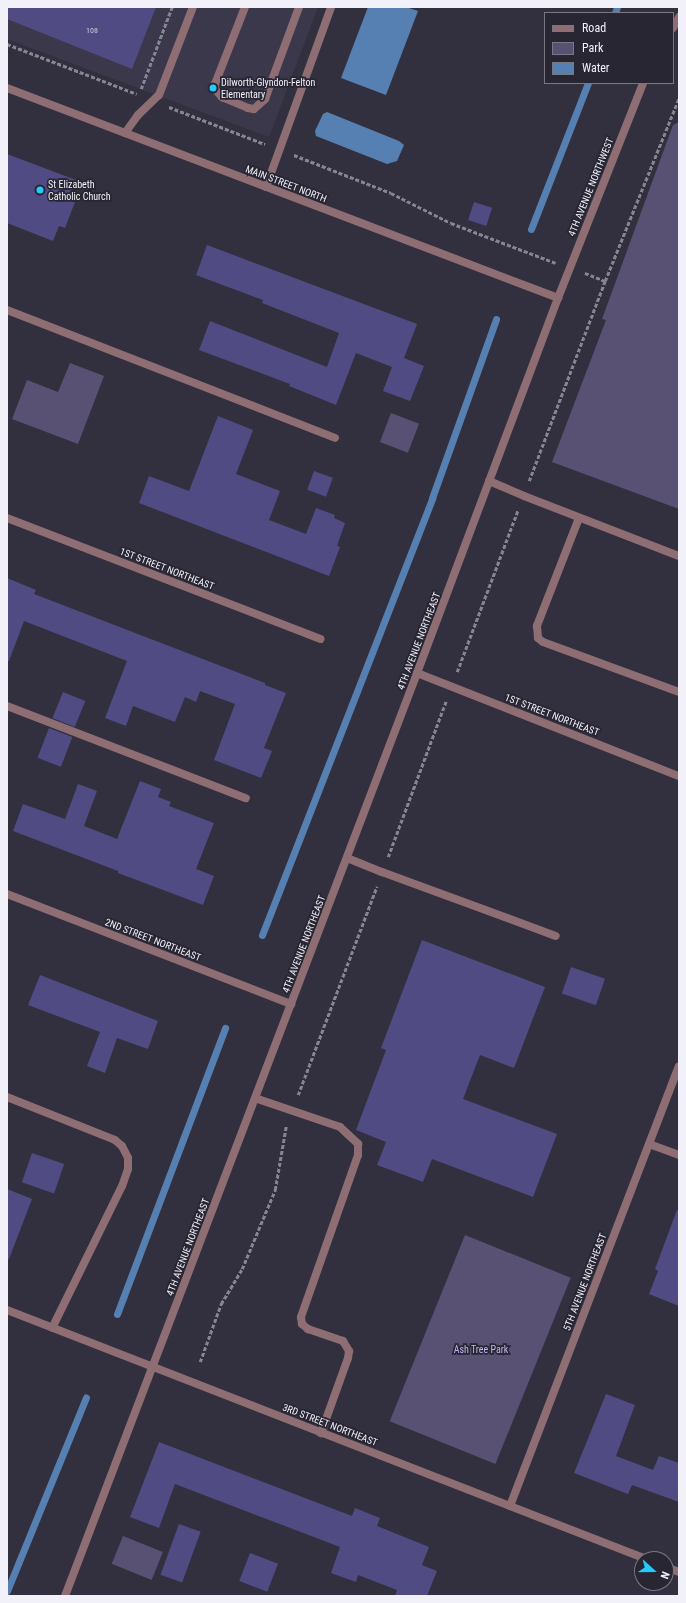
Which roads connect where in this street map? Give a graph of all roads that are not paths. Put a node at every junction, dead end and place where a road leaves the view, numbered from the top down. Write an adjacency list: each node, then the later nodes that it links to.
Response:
1 (193, 7): 9 (street)
2 (245, 7): 3 (street)
3 (299, 7)
4 (331, 7): 10 (street)
5 (679, 16): 6 (street)
6 (674, 26)
7 (643, 84): 11 (street, 4TH AVENUE NORTHWEST)
8 (7, 88): 9 (street, MAIN STREET NORTH)
9 (126, 133): 10 (street, MAIN STREET NORTH)
10 (266, 187): 11 (street, MAIN STREET NORTH)
11 (558, 298): 14 (street, 4TH AVENUE NORTHEAST)
12 (7, 310): 13 (street)
13 (335, 438)
14 (490, 481): 16 (street); 19 (street, 4TH AVENUE NORTHEAST)
15 (7, 518): 18 (street, 1ST STREET NORTHEAST)
16 (579, 518): 17 (street); 20 (street)
17 (679, 556)
18 (320, 639)
19 (417, 674): 22 (street, 1ST STREET NORTHEAST); 24 (street, 4TH AVENUE NORTHEAST)
20 (679, 692)
21 (7, 706): 23 (street)
22 (679, 776)
23 (246, 798)
24 (347, 858): 26 (street); 27 (street, 4TH AVENUE NORTHEAST)
25 (7, 894): 27 (street, 2ND STREET NORTHEAST)
26 (556, 936)
27 (291, 1004): 30 (street, 4TH AVENUE NORTHEAST)
28 (679, 1066): 31 (street, 5TH AVENUE NORTHEAST)
29 (7, 1097): 34 (street)
30 (255, 1098): 35 (street, 4TH AVENUE NORTHEAST); 36 (street)
31 (649, 1144): 32 (street); 37 (street, 5TH AVENUE NORTHEAST)
32 (679, 1155)
33 (7, 1310): 34 (street, 3RD STREET NORTHEAST)
34 (52, 1328): 35 (street, 3RD STREET NORTHEAST)
35 (152, 1367): 36 (street, 3RD STREET NORTHEAST); 39 (street, 4TH AVENUE NORTHEAST)
36 (321, 1433): 37 (street, 3RD STREET NORTHEAST)
37 (510, 1506): 38 (street, 3RD STREET NORTHEAST)
38 (634, 1554)
39 (65, 1596)

